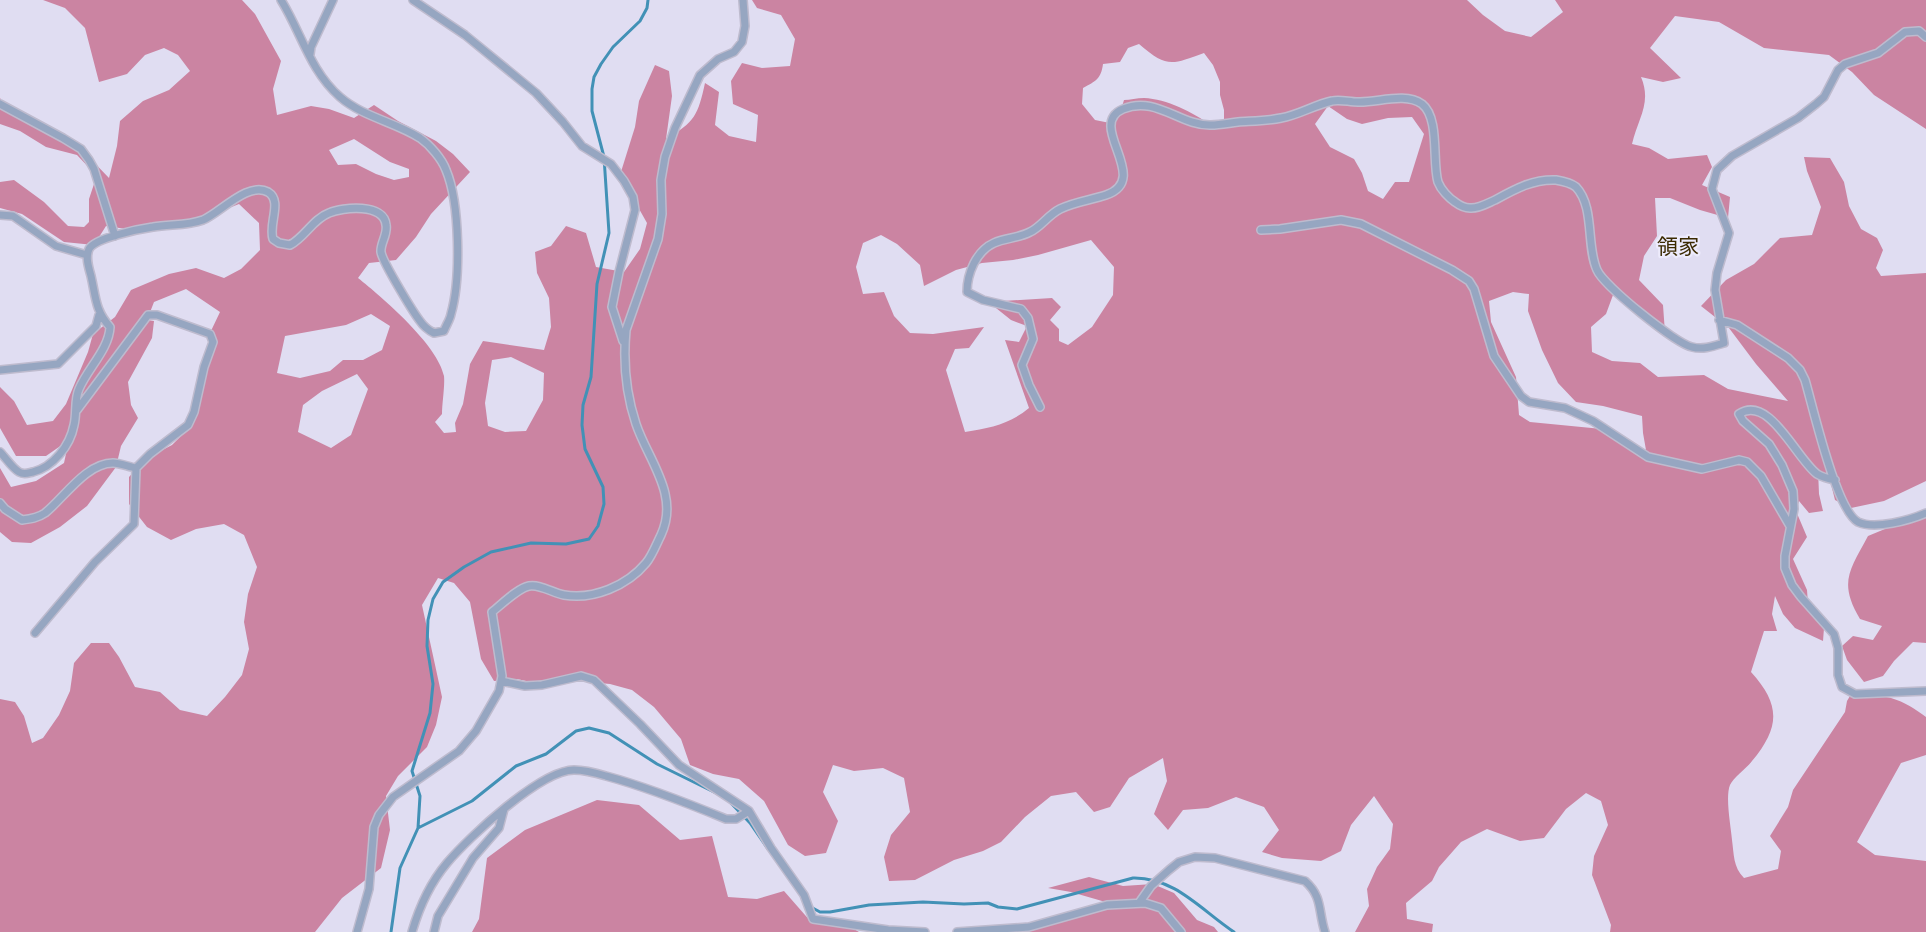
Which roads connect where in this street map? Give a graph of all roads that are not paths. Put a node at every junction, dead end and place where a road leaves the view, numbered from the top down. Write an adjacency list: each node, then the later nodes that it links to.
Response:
1 (281, 0): 6 (street)
2 (333, 0): 6 (street)
3 (413, 0): 14 (street)
4 (743, 0): 14 (street)
5 (1926, 37): 13 (street)
6 (312, 59): 10 (street)
7 (0, 104): 10 (street)
8 (0, 215): 11 (street)
9 (1261, 230): 23 (street)
10 (115, 236): 11 (street)
11 (87, 255): 12 (street)
12 (99, 315): 15 (street); 17 (street)
13 (1719, 320): 16 (street); 20 (street)
14 (624, 345): 25 (street)
15 (0, 370)
16 (1040, 407)
17 (75, 412): 18 (street); 19 (street)
18 (0, 452)
19 (136, 468): 21 (street); 24 (street)
20 (1834, 480): 22 (street); 23 (street)
21 (0, 503)
22 (1926, 513)
23 (1790, 526): 26 (street)
24 (35, 633)
25 (501, 681): 28 (street); 30 (street)
26 (1926, 691)
27 (504, 809): 28 (street); 31 (street); 32 (street)
28 (749, 811): 33 (street)
29 (1139, 903): 34 (street); 35 (street); 36 (street)
30 (357, 932)
31 (412, 932)
32 (434, 932)
33 (925, 932)
34 (957, 932)
35 (1181, 932)
36 (1325, 932)

